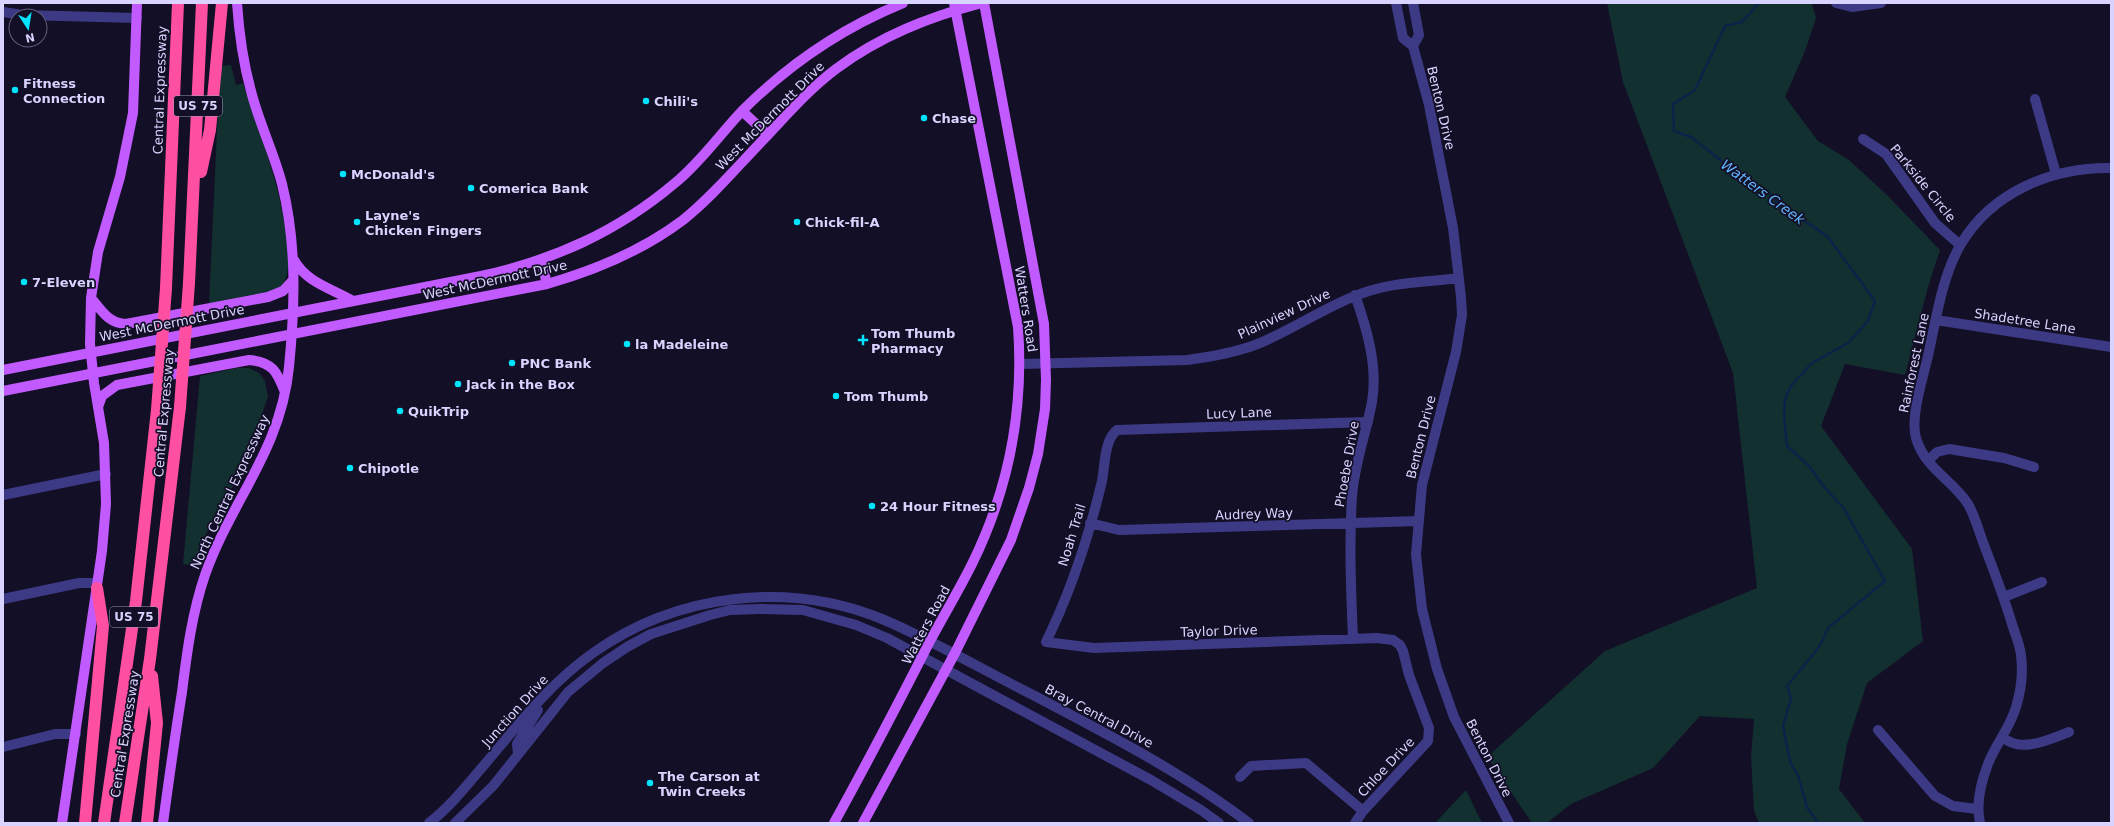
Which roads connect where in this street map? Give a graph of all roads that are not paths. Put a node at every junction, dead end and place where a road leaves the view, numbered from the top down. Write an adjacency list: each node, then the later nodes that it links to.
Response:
1 (137, 3): 14 (main road)
2 (178, 3): 79 (highway, Central Expressway / US 75, bridge)
3 (202, 3): 22 (highway, Central Expressway / US 75)
4 (222, 3): 22 (highway)
5 (237, 3): 24 (main road, North Central Expressway)
6 (903, 3): 17 (main road, West McDermott Drive)
7 (983, 3): 12 (main road, West McDermott Drive); 37 (main road, Watters Road)
8 (1396, 3): 15 (street, Benton Drive)
9 (1413, 3): 15 (street, Benton Drive)
10 (1836, 3): 11 (street)
11 (1881, 3)
12 (954, 7): 18 (main road, West McDermott Drive); 38 (main road, Watters Road)
13 (3, 12): 14 (street)
14 (137, 18): 30 (main road)
15 (1414, 46): 26 (street, Benton Drive)
16 (2035, 99): 21 (street)
17 (742, 111): 18 (main road); 25 (main road, West McDermott Drive)
18 (768, 135): 28 (main road, West McDermott Drive)
19 (1863, 139): 23 (street, Parkside Circle)
20 (2111, 168): 21 (street, Rainforest Lane)
21 (2056, 174): 23 (street, Rainforest Lane)
22 (194, 209): 65 (highway, Central Expressway / US 75, bridge)
23 (1960, 245): 33 (street, Rainforest Lane)
24 (294, 260): 27 (main road, North Central Expressway); 31 (main road)
25 (541, 260): 28 (main road); 31 (main road, West McDermott Drive)
26 (1459, 278): 29 (street, Plainview Drive); 50 (street, Benton Drive)
27 (293, 280): 30 (main road); 32 (main road, North Central Expressway)
28 (547, 284): 34 (main road, West McDermott Drive)
29 (1355, 295): 37 (street, Plainview Drive); 44 (street, Phoebe Drive)
30 (91, 298): 36 (main road)
31 (353, 301): 32 (main road, West McDermott Drive)
32 (292, 313): 34 (main road, North Central Expressway); 36 (main road, West McDermott Drive)
33 (1936, 320): 35 (street, Shadetree Lane); 46 (street, Rainforest Lane)
34 (292, 335): 40 (main road, West McDermott Drive); 42 (main road, North Central Expressway)
35 (2111, 347)
36 (91, 352): 39 (main road, West McDermott Drive); 40 (main road)
37 (1047, 362): 38 (street, Plainview Drive); 63 (main road, Watters Road)
38 (1021, 364): 61 (main road, Watters Road)
39 (3, 370)
40 (93, 372): 41 (main road, West McDermott Drive); 43 (main road)
41 (3, 391)
42 (285, 392): 43 (main road); 82 (main road, North Central Expressway)
43 (98, 407): 48 (main road)
44 (1368, 422): 45 (street, Lucy Lane); 52 (street, Phoebe Drive)
45 (1113, 433): 51 (street, Noah Trail)
46 (1928, 461): 47 (street); 55 (street, Rainforest Lane)
47 (2034, 467)
48 (106, 474): 49 (street); 54 (main road)
49 (3, 495)
50 (1419, 521): 52 (street, Audrey Way); 90 (street, Benton Drive)
51 (1090, 523): 52 (street, Audrey Way); 62 (street, Noah Trail)
52 (1351, 524): 59 (street, Phoebe Drive)
53 (2042, 582): 55 (street)
54 (97, 586): 56 (street); 70 (main road); 78 (highway)
55 (2004, 597): 71 (street, Rainforest Lane)
56 (3, 599)
57 (828, 603): 58 (street); 61 (street, Junction Drive); 67 (street, Junction Drive)
58 (773, 609): 64 (street, Junction Drive); 73 (street, Junction Drive)
59 (1353, 639): 60 (street, Taylor Drive); 62 (street, Taylor Drive)
60 (1393, 640): 76 (street, Chloe Drive)
61 (931, 641): 63 (street, Bray Central Drive); 64 (main road, Watters Road)
62 (1046, 642)
63 (955, 653): 66 (main road, Watters Road); 88 (street, Bray Central Drive)
64 (923, 657): 66 (street); 85 (main road, Watters Road)
65 (150, 659): 80 (highway, Central Expressway / US 75); 81 (highway)
66 (946, 669): 86 (main road, Watters Road); 87 (street)
67 (551, 689): 73 (street); 83 (street, Junction Drive)
68 (1878, 730): 75 (street)
69 (2069, 732): 71 (street)
70 (76, 734): 72 (street); 77 (main road)
71 (2003, 738): 75 (street, Rainforest Lane)
72 (3, 747)
73 (518, 754): 84 (street, Junction Drive)
74 (1240, 778): 76 (street)
75 (1977, 809): 91 (street, Rainforest Lane)
76 (1363, 811): 89 (street, Chloe Drive)
77 (62, 823)
78 (84, 823)
79 (104, 823)
80 (125, 823)
81 (147, 823)
82 (163, 823)
83 (429, 823)
84 (455, 823)
85 (834, 823)
86 (863, 823)
87 (1219, 823)
88 (1249, 823)
89 (1356, 823)
90 (1509, 823)
91 (1980, 823)

